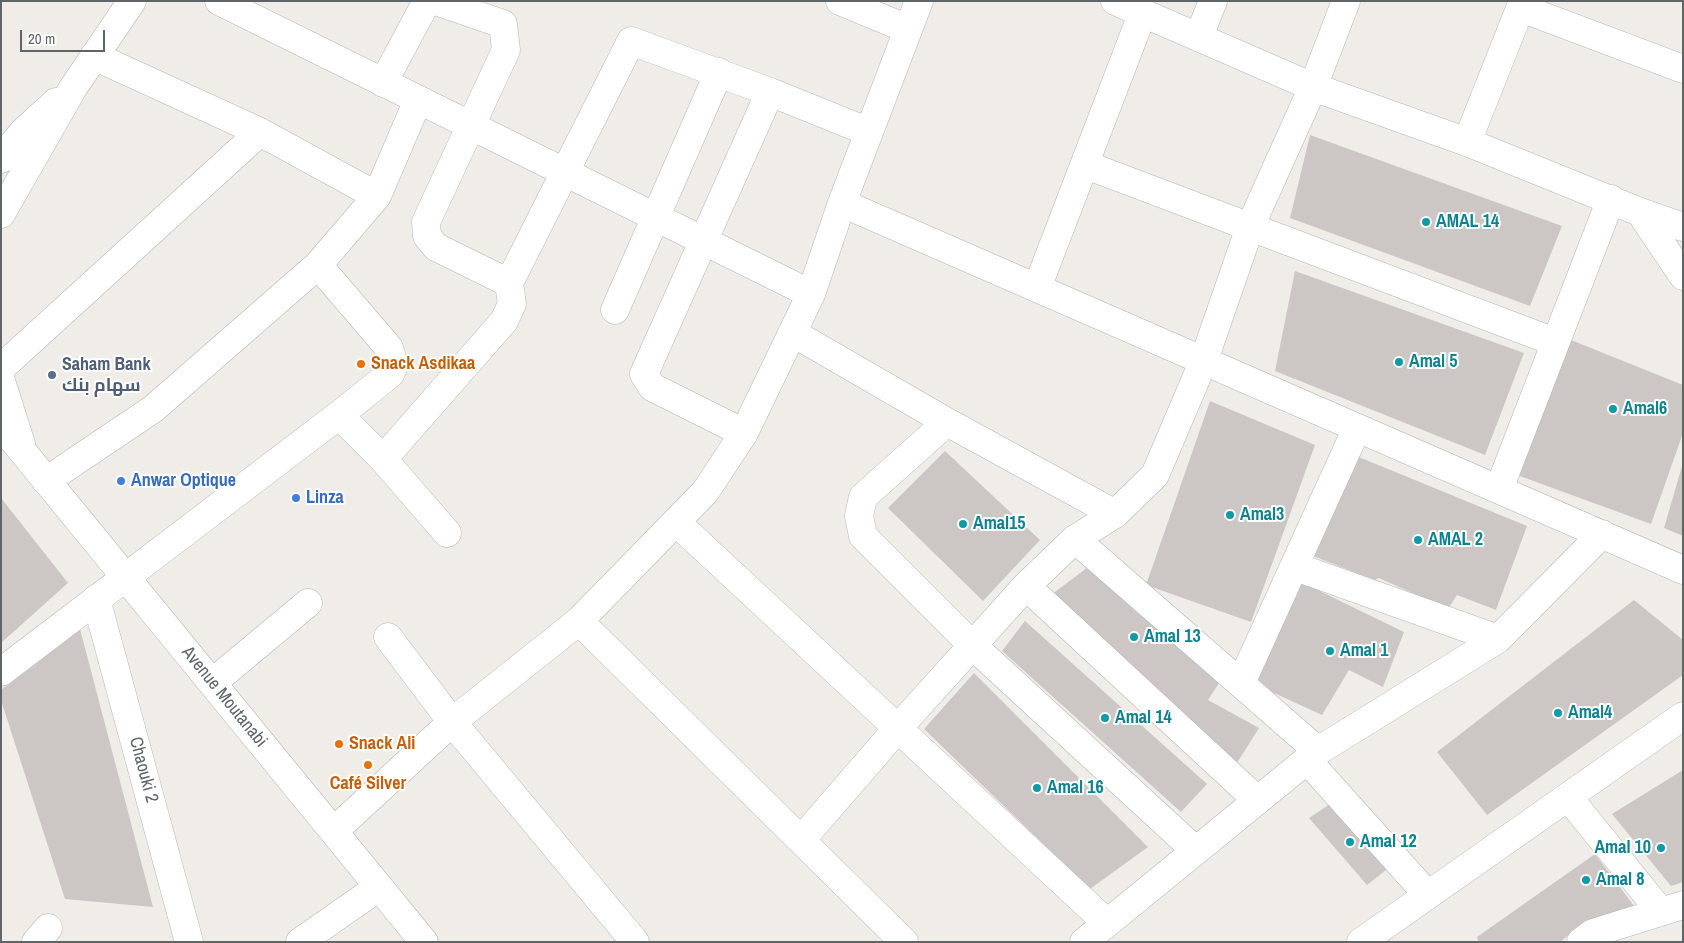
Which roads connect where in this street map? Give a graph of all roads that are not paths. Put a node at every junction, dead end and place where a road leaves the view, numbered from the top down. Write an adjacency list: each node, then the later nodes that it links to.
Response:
1 (132, 1): 14 (street)
2 (219, 1): 17 (street)
3 (427, 1): 17 (street)
4 (436, 1): 22 (street)
5 (840, 1): 12 (street)
6 (919, 1): 12 (street)
7 (1115, 1): 11 (street)
8 (1213, 1): 13 (street)
9 (1346, 1): 18 (street)
10 (1522, 4): 15 (street); 26 (street)
11 (1143, 12): 13 (street); 28 (street)
12 (908, 29): 25 (street)
13 (1199, 36): 18 (street)
14 (94, 56): 19 (street); 24 (street)
15 (1683, 69)
16 (719, 72): 20 (street); 29 (street); 35 (street)
17 (383, 83): 21 (street)
18 (1313, 87): 26 (street); 36 (street)
19 (73, 88): 23 (street); 34 (street)
20 (770, 92): 25 (street); 38 (street)
21 (418, 100): 22 (street); 30 (street)
22 (469, 125): 29 (street); 41 (street)
23 (12, 131): 27 (street)
24 (260, 132): 30 (street); 48 (street)
25 (869, 132): 32 (street)
26 (1467, 142): 31 (street)
27 (1, 159)
28 (1086, 165): 36 (street); 42 (street)
29 (565, 172): 35 (street); 41 (street)
30 (377, 196): 39 (street)
31 (1611, 199): 33 (street); 46 (street)
32 (842, 202): 42 (street); 43 (street)
33 (1640, 212): 37 (street); 40 (street)
34 (1, 214)
35 (656, 217): 38 (street); 44 (street)
36 (1250, 227): 46 (street); 47 (street)
37 (1683, 227)
38 (703, 241): 43 (street); 54 (street)
39 (318, 264): 50 (street); 57 (street)
40 (1683, 276)
41 (509, 283): 56 (street)
42 (1037, 288): 47 (street)
43 (811, 294): 45 (street)
44 (615, 310)
45 (793, 333): 51 (street); 54 (street)
46 (1556, 342): 58 (street)
47 (1204, 360): 53 (street); 59 (street)
48 (1, 368)
49 (1, 381): 55 (street)
50 (340, 414): 56 (street); 66 (street)
51 (947, 422): 59 (street); 73 (street)
52 (1, 425): 55 (street, Avenue Moutanabi)
53 (1357, 428): 58 (street); 64 (street)
54 (744, 433): 60 (street)
55 (24, 453): 57 (street, Avenue Moutanabi)
56 (383, 459): 61 (street)
57 (46, 481): 66 (street, Avenue Moutanabi)
58 (1499, 489): 62 (street)
59 (1115, 514): 63 (street)
60 (676, 522): 70 (street); 79 (street)
61 (447, 533)
62 (1602, 534): 65 (street); 72 (street)
63 (1075, 539): 67 (street); 76 (street)
64 (1296, 566): 72 (street); 76 (street)
65 (1683, 570)
66 (125, 576): 68 (street); 75 (street, Avenue Moutanabi)
67 (1026, 586): 73 (street); 82 (street)
68 (96, 599): 74 (street); 91 (street, Chaouki 2)
69 (308, 602): 75 (street)
70 (579, 621): 78 (street); 84 (street)
71 (388, 637): 78 (street)
72 (1498, 639): 80 (street)
73 (972, 645): 79 (street); 85 (street)
74 (2, 672)
75 (212, 683): 83 (street, Avenue Moutanabi)
76 (1241, 683): 80 (street)
77 (1683, 716): 81 (street)
78 (452, 722): 83 (street); 94 (street)
79 (898, 728): 84 (street); 89 (street)
80 (1312, 756): 82 (street); 87 (street)
81 (1568, 797): 87 (street); 88 (street)
82 (1257, 800): 85 (street)
83 (334, 831): 86 (street, Avenue Moutanabi)
84 (801, 840): 95 (street)
85 (1195, 850): 89 (street)
86 (379, 887): 92 (street); 93 (street, Avenue Moutanabi)
87 (1428, 895): 97 (street)
88 (1672, 909): 90 (street)
89 (1107, 922): 96 (street)
90 (1590, 939)
91 (189, 942)
92 (300, 942)
93 (424, 942)
94 (635, 942)
95 (904, 942)
96 (1084, 942)
97 (1361, 942)

